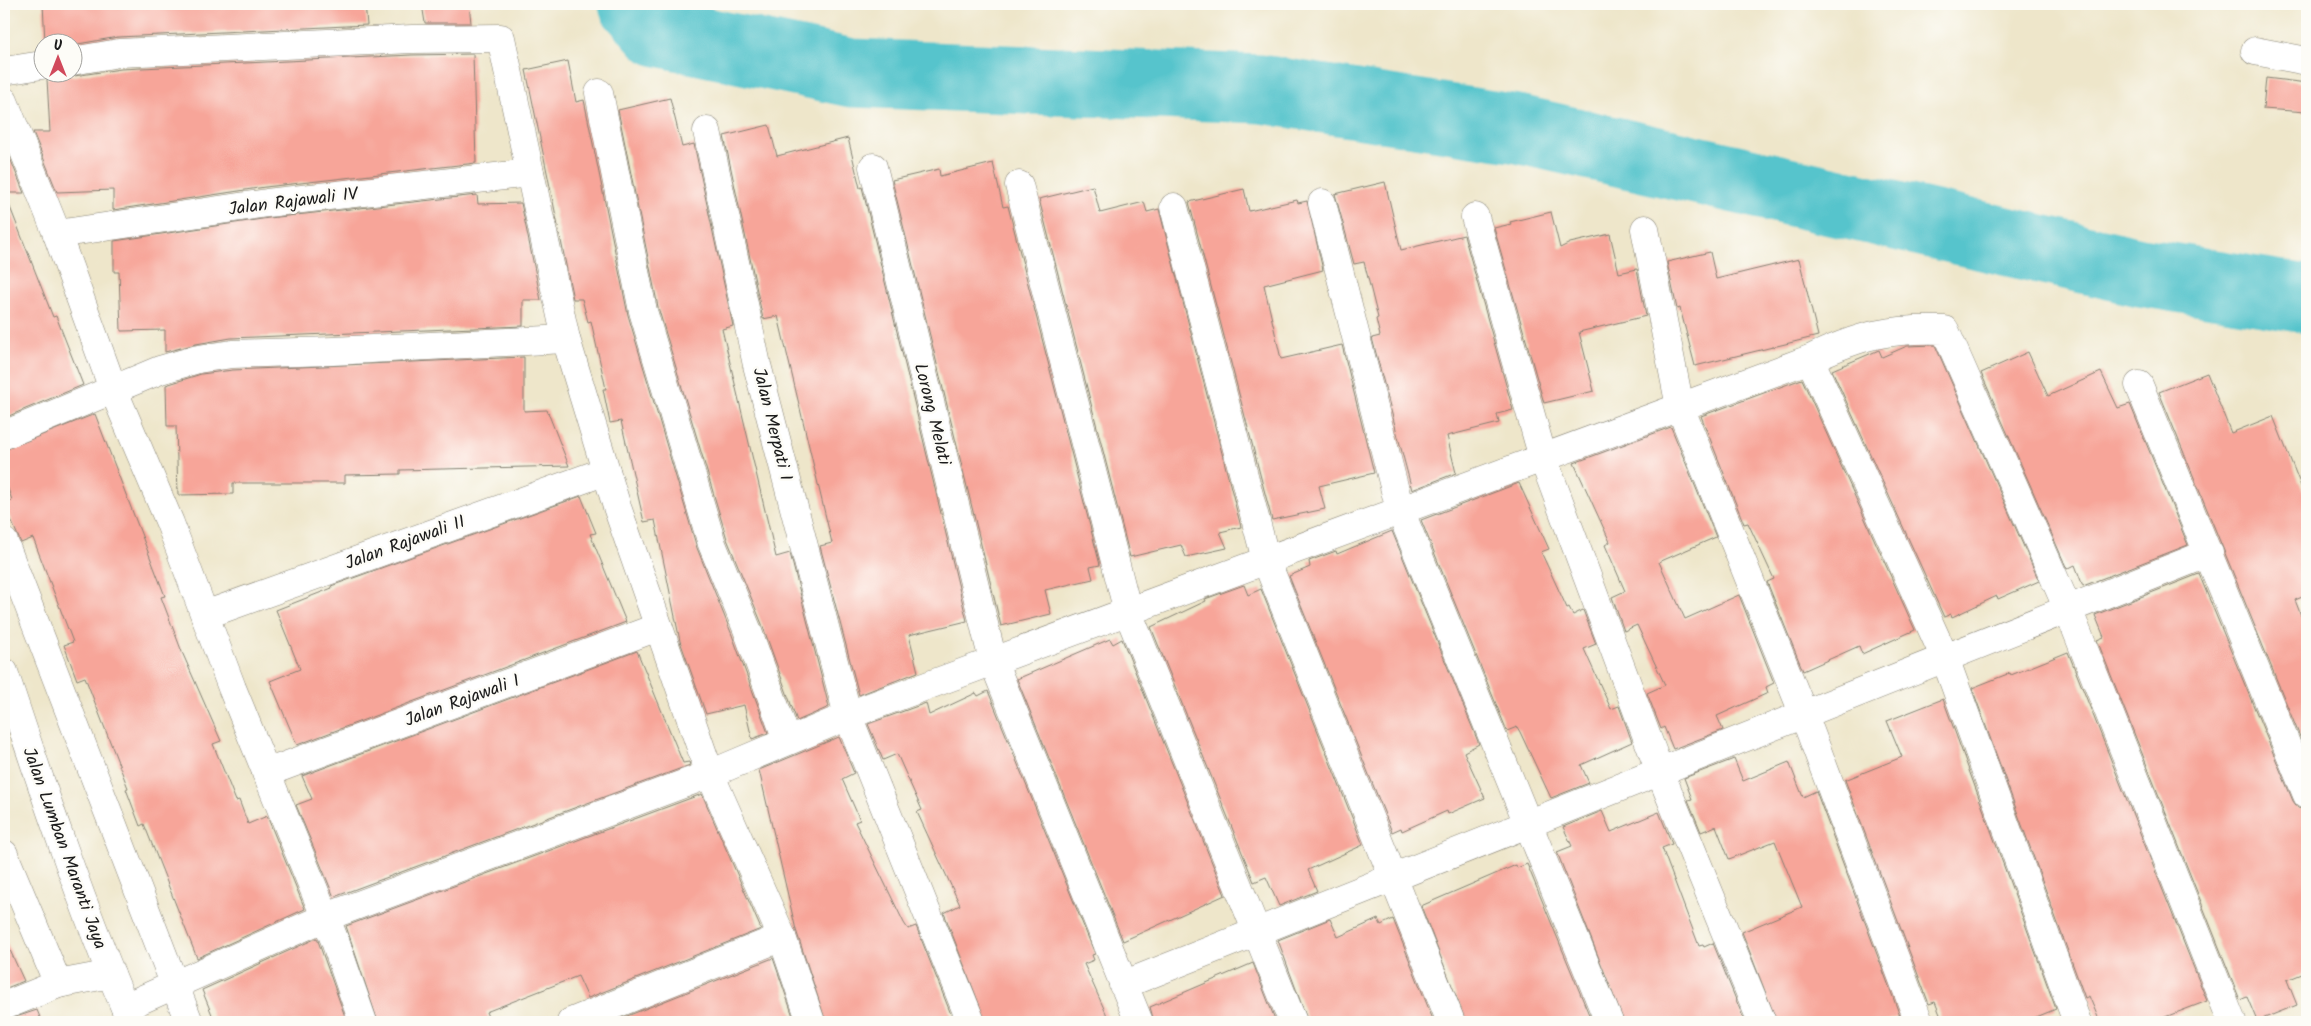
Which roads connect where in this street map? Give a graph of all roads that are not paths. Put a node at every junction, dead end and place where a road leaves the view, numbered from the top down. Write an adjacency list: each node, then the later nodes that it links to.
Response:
1 (2255, 51): 3 (street)
2 (82, 59): 10 (street)
3 (2307, 61)
4 (32, 67): 5 (street)
5 (4, 71)
6 (599, 93): 38 (street)
7 (4, 100): 16 (street)
8 (707, 131): 37 (street, Jalan Merpati I)
9 (873, 167): 34 (street, Lorong Melati)
10 (530, 173): 16 (street, Jalan Rajawali IV); 17 (street)
11 (1018, 185): 30 (street)
12 (1322, 203): 25 (street)
13 (1174, 207): 28 (street)
14 (1474, 216): 23 (street)
15 (1645, 229): 21 (street)
16 (57, 234): 20 (street)
17 (566, 338): 20 (street); 24 (street)
18 (1810, 359): 21 (street); 29 (street); 33 (street)
19 (2139, 385): 27 (street)
20 (113, 389): 22 (street); 31 (street)
21 (1680, 407): 23 (street); 36 (street)
22 (4, 435)
23 (1543, 458): 25 (street); 39 (street)
24 (606, 471): 31 (street, Jalan Rajawali II); 32 (street)
25 (1400, 510): 28 (street); 43 (street)
26 (4, 542): 52 (street)
27 (2209, 553): 29 (street); 42 (street)
28 (1266, 560): 30 (street); 45 (street)
29 (2068, 609): 33 (street); 66 (street)
30 (1128, 612): 34 (street); 47 (street)
31 (206, 616): 40 (street)
32 (658, 627): 40 (street, Jalan Rajawali I); 41 (street)
33 (1945, 658): 36 (street); 65 (street)
34 (993, 661): 37 (street); 51 (street, Lorong Melati)
35 (4, 672): 49 (street, Jalan Lumban Maranti Jaya)
36 (1804, 714): 39 (street); 64 (street)
37 (848, 716): 38 (street); 58 (street, Jalan Merpati I)
38 (787, 740): 41 (street)
39 (1660, 772): 43 (street); 63 (street)
40 (266, 773): 46 (street)
41 (710, 774): 46 (street); 48 (street)
42 (2307, 795)
43 (1528, 824): 45 (street); 62 (street)
44 (4, 854): 50 (street)
45 (1393, 878): 47 (street); 61 (street)
46 (326, 917): 52 (street); 55 (street)
47 (1257, 933): 51 (street); 60 (street)
48 (782, 937): 56 (street); 57 (street)
49 (105, 975): 50 (street); 52 (street, Jalan Lumban Maranti Jaya)
50 (64, 983): 53 (street)
51 (1123, 985): 59 (street, Lorong Melati)
52 (146, 1001): 54 (street)
53 (4, 1006)
54 (189, 1022)
55 (363, 1022)
56 (571, 1022)
57 (811, 1022)
58 (971, 1022)
59 (1140, 1022)
60 (1293, 1022)
61 (1451, 1022)
62 (1609, 1022)
63 (1762, 1022)
64 (1919, 1022)
65 (2077, 1022)
66 (2232, 1022)

